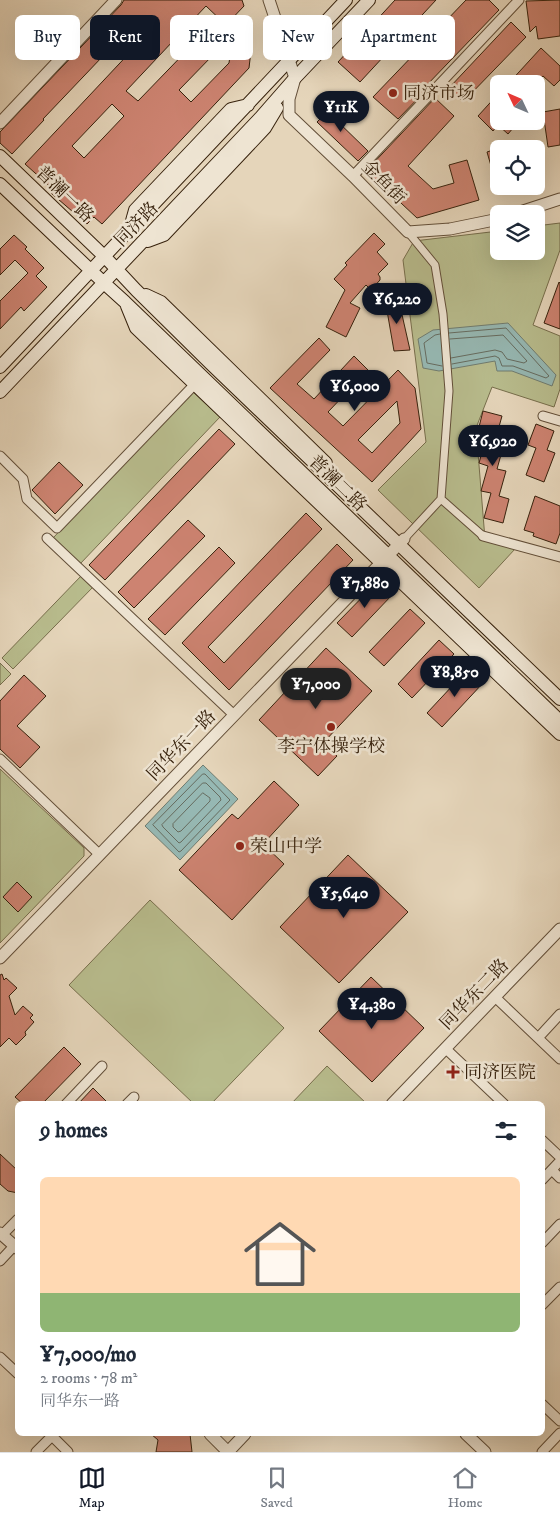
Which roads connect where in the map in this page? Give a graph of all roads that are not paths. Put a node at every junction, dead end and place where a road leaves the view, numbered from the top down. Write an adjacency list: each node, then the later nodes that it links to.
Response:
1 (116, 0): 10 (street)
2 (270, 0): 6 (street)
3 (346, 0): 7 (main road, 同济路)
4 (369, 0): 9 (main road, 同济路)
5 (519, 0): 12 (street)
6 (275, 15)
7 (332, 15)
8 (289, 60): 9 (street); 18 (main road, 同济路)
9 (295, 78): 12 (street, 金鱼街); 19 (main road, 同济路)
10 (0, 123)
11 (0, 156): 18 (main road, 普澜一路)
12 (353, 176): 17 (street, 金鱼街)
13 (0, 184): 20 (main road)
14 (560, 199): 15 (street)
15 (542, 205)
16 (490, 221): 17 (street, 金鱼街)
17 (408, 232): 31 (street)
18 (105, 257): 19 (main road, 普澜二路); 20 (main road, 同济路)
19 (117, 270): 21 (main road, 同济路); 34 (main road, 普澜二路)
20 (92, 272): 21 (main road, 普澜二路); 22 (main road, 同济路)
21 (104, 283): 23 (main road, 普澜二路); 27 (main road, 同济路)
22 (70, 295): 24 (main road); 25 (main road, 同济路)
23 (125, 302): 26 (main road); 36 (main road, 普澜二路)
24 (0, 355)
25 (0, 368)
26 (195, 384): 30 (street); 36 (main road)
27 (0, 392)
28 (543, 416): 29 (street)
29 (560, 421)
30 (0, 456)
31 (441, 500): 32 (street); 34 (street)
32 (483, 536): 35 (street)
33 (48, 538): 39 (street)
34 (401, 541): 36 (street, 同华东一路); 37 (main road); 38 (main road, 普澜二路)
35 (560, 557)
36 (384, 559): 39 (street, 同华东一路); 40 (main road, 普澜二路); 41 (main road)
37 (560, 688)
38 (560, 699)
39 (234, 715): 43 (street, 同华东一路)
40 (560, 720)
41 (560, 734)
42 (0, 759): 43 (street)
43 (100, 854): 45 (street, 同华东一路)
44 (560, 930): 46 (street, 同华东二路)
45 (0, 958)
46 (494, 997): 48 (street); 49 (street, 同华东二路)
47 (560, 1014): 48 (street)
48 (538, 1038): 50 (street)
49 (445, 1048): 53 (street, 同华东二路); 54 (street)
50 (560, 1060)
51 (102, 1066): 52 (street)
52 (69, 1101)
53 (395, 1101)
54 (501, 1101)
55 (545, 1143): 56 (street)
56 (560, 1156)
57 (560, 1161): 58 (street)
58 (552, 1170): 59 (street); 60 (street)
59 (545, 1177)
60 (560, 1178)
61 (15, 1221): 63 (street)
62 (560, 1224): 64 (street)
63 (1, 1234): 65 (street)
64 (545, 1240)
65 (15, 1247)
66 (15, 1249): 67 (street)
67 (0, 1261)
68 (560, 1287): 69 (street)
69 (545, 1302)
70 (0, 1357): 71 (street)
71 (15, 1371)
72 (545, 1407): 73 (street)
73 (560, 1421)
74 (560, 1433): 84 (street)
75 (51, 1436): 80 (street)
76 (53, 1436): 81 (street)
77 (212, 1436): 82 (street)
78 (243, 1436): 82 (street)
79 (468, 1436): 83 (street)
80 (36, 1452)
81 (68, 1452)
82 (228, 1452)
83 (485, 1452)
84 (542, 1452)

